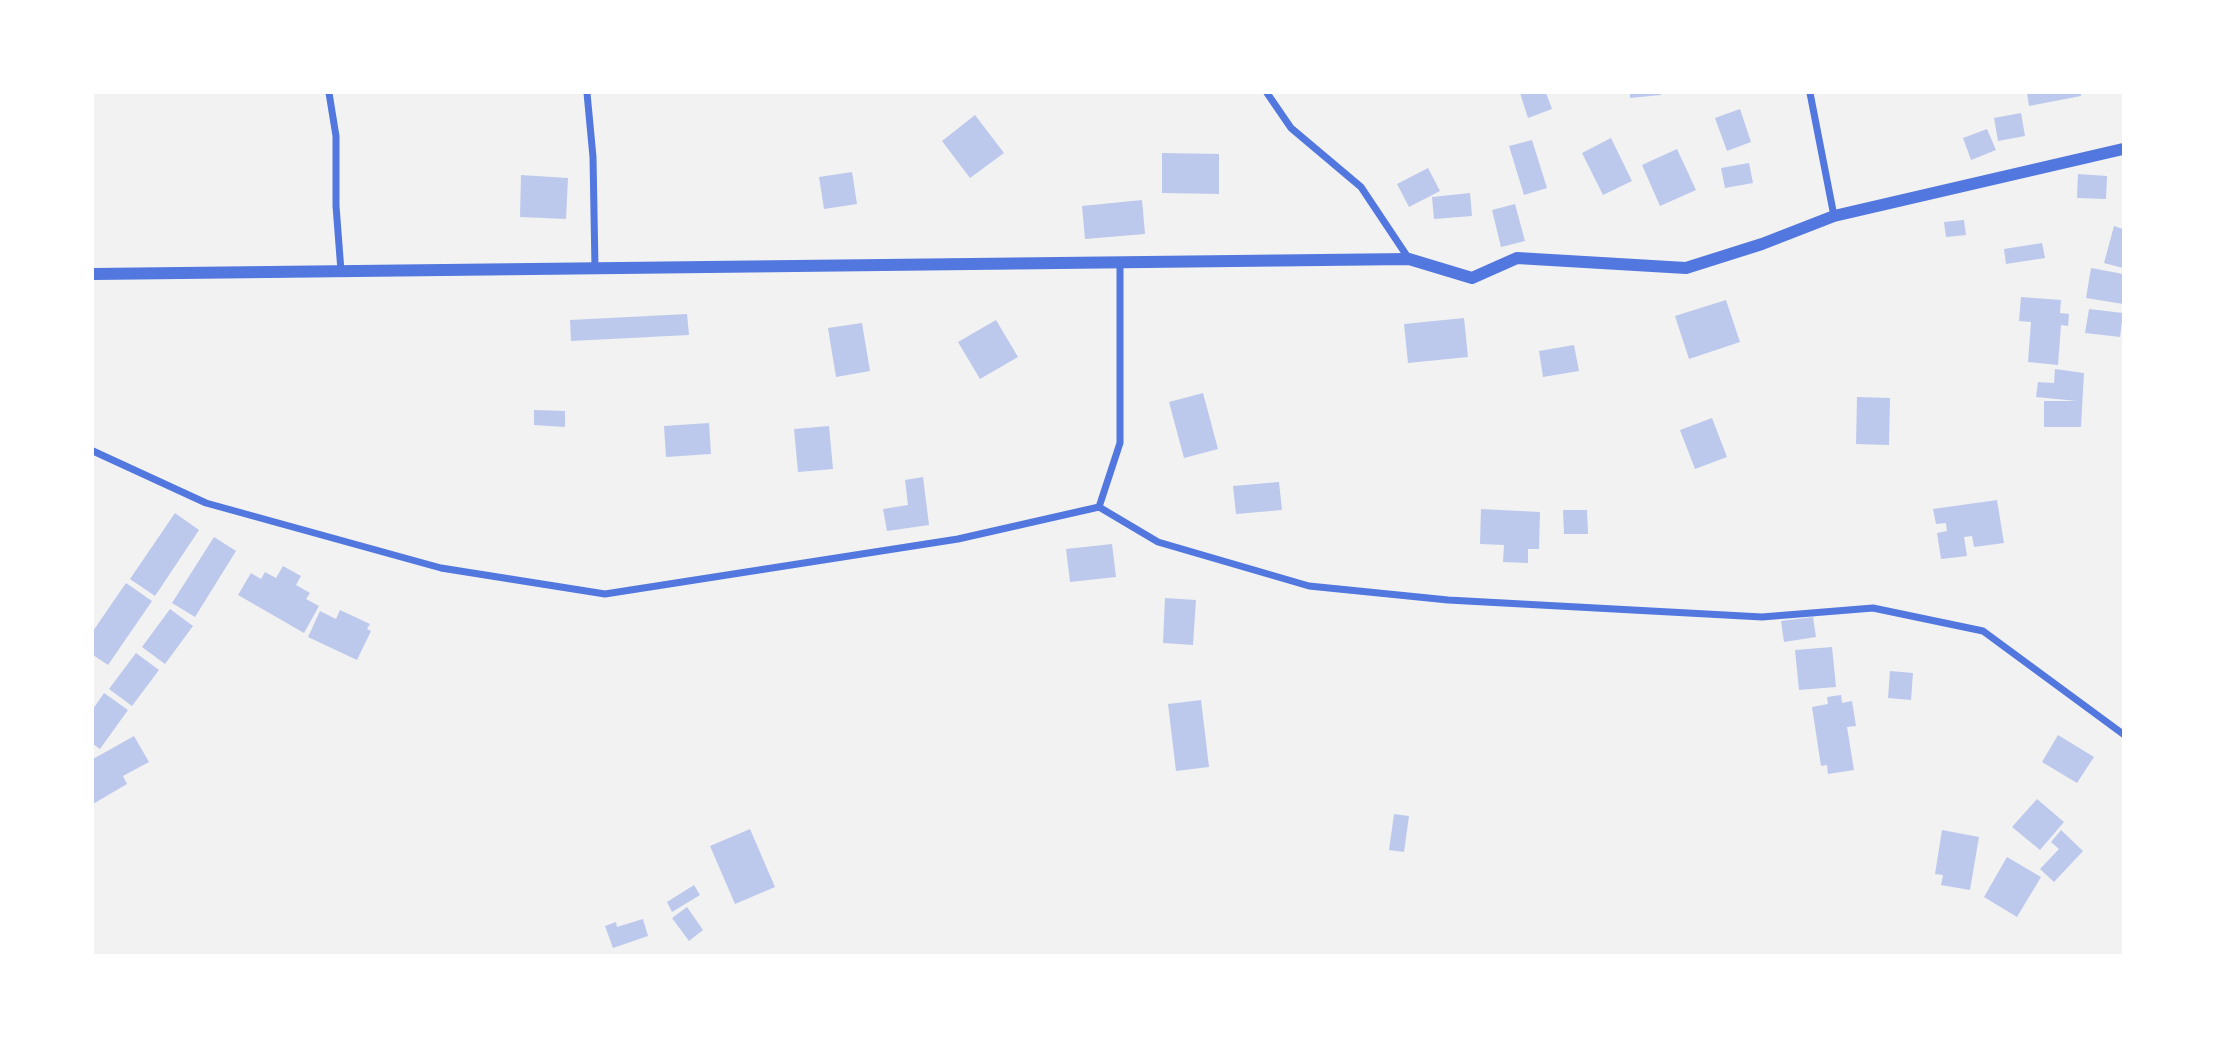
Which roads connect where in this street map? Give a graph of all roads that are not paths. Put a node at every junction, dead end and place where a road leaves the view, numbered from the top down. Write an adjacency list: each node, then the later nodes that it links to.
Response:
1 (329, 93): 10 (street)
2 (587, 93): 9 (street)
3 (1267, 93): 7 (street)
4 (1810, 93): 6 (street)
5 (2123, 149): 6 (street)
6 (1834, 216): 7 (street)
7 (1409, 259): 8 (street)
8 (1120, 262): 9 (street); 13 (street)
9 (595, 268): 10 (street)
10 (341, 271): 11 (street)
11 (93, 274)
12 (93, 451): 13 (street)
13 (1099, 508): 14 (street)
14 (2123, 734)

